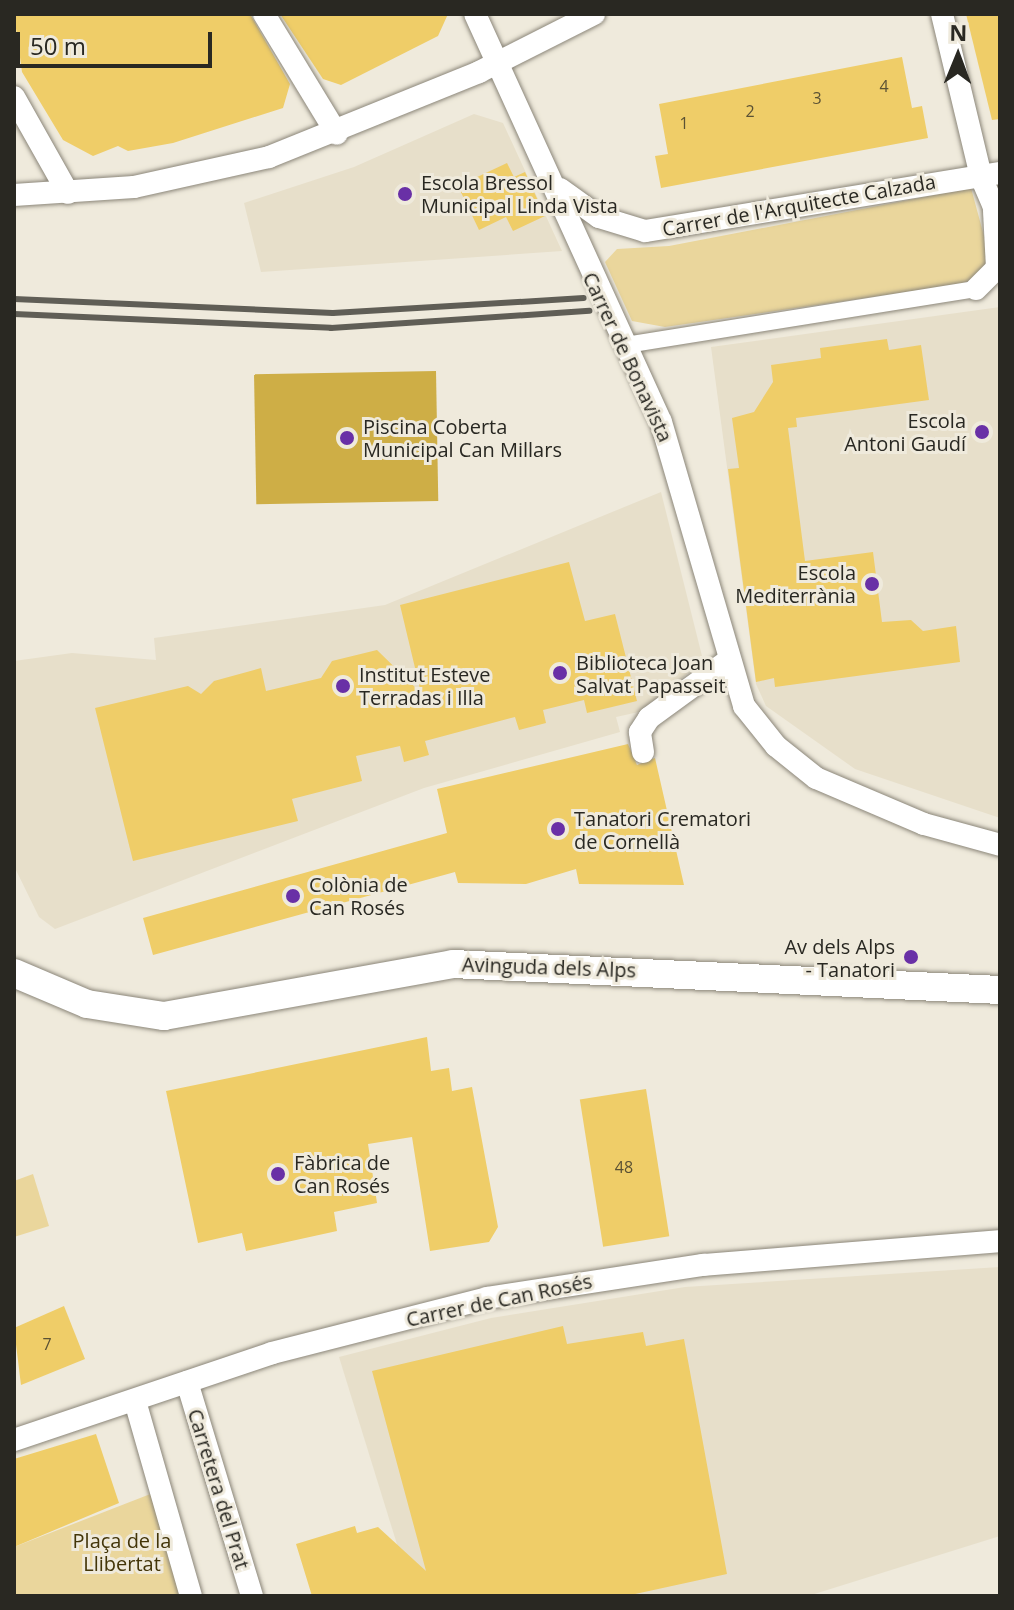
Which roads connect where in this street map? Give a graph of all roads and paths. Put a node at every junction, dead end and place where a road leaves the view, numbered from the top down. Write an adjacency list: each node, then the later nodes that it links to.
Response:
1 (264, 14): 7 (street)
2 (475, 14): 5 (street, Carrer de Bonavista)
3 (594, 14): 5 (street)
4 (942, 14): 8 (street)
5 (498, 63): 7 (street); 9 (street, Carrer de Bonavista)
6 (14, 97): 10 (street)
7 (337, 134): 10 (street)
8 (991, 175): 9 (street, Carrer de l'Arquitecte Calzada); 12 (street)
9 (560, 189): 14 (street, Carrer de Bonavista)
10 (68, 193): 11 (street)
11 (14, 195)
12 (997, 215): 13 (street)
13 (976, 289): 14 (street)
14 (626, 345): 15 (street, Carrer de Bonavista)
15 (726, 662): 16 (street); 17 (street, Carrer de Bonavista)
16 (643, 752)
17 (1000, 845)
18 (14, 973): 19 (street, Avinguda dels Alps)
19 (1000, 990)
20 (1000, 1241): 21 (street, Carrer de Can Rosés)
21 (187, 1382): 22 (street, Carrer de Can Rosés); 25 (street, Carretera del Prat)
22 (135, 1401): 23 (street, Carrer de Can Rosés); 24 (street)
23 (14, 1440)
24 (191, 1596)
25 (252, 1596)

